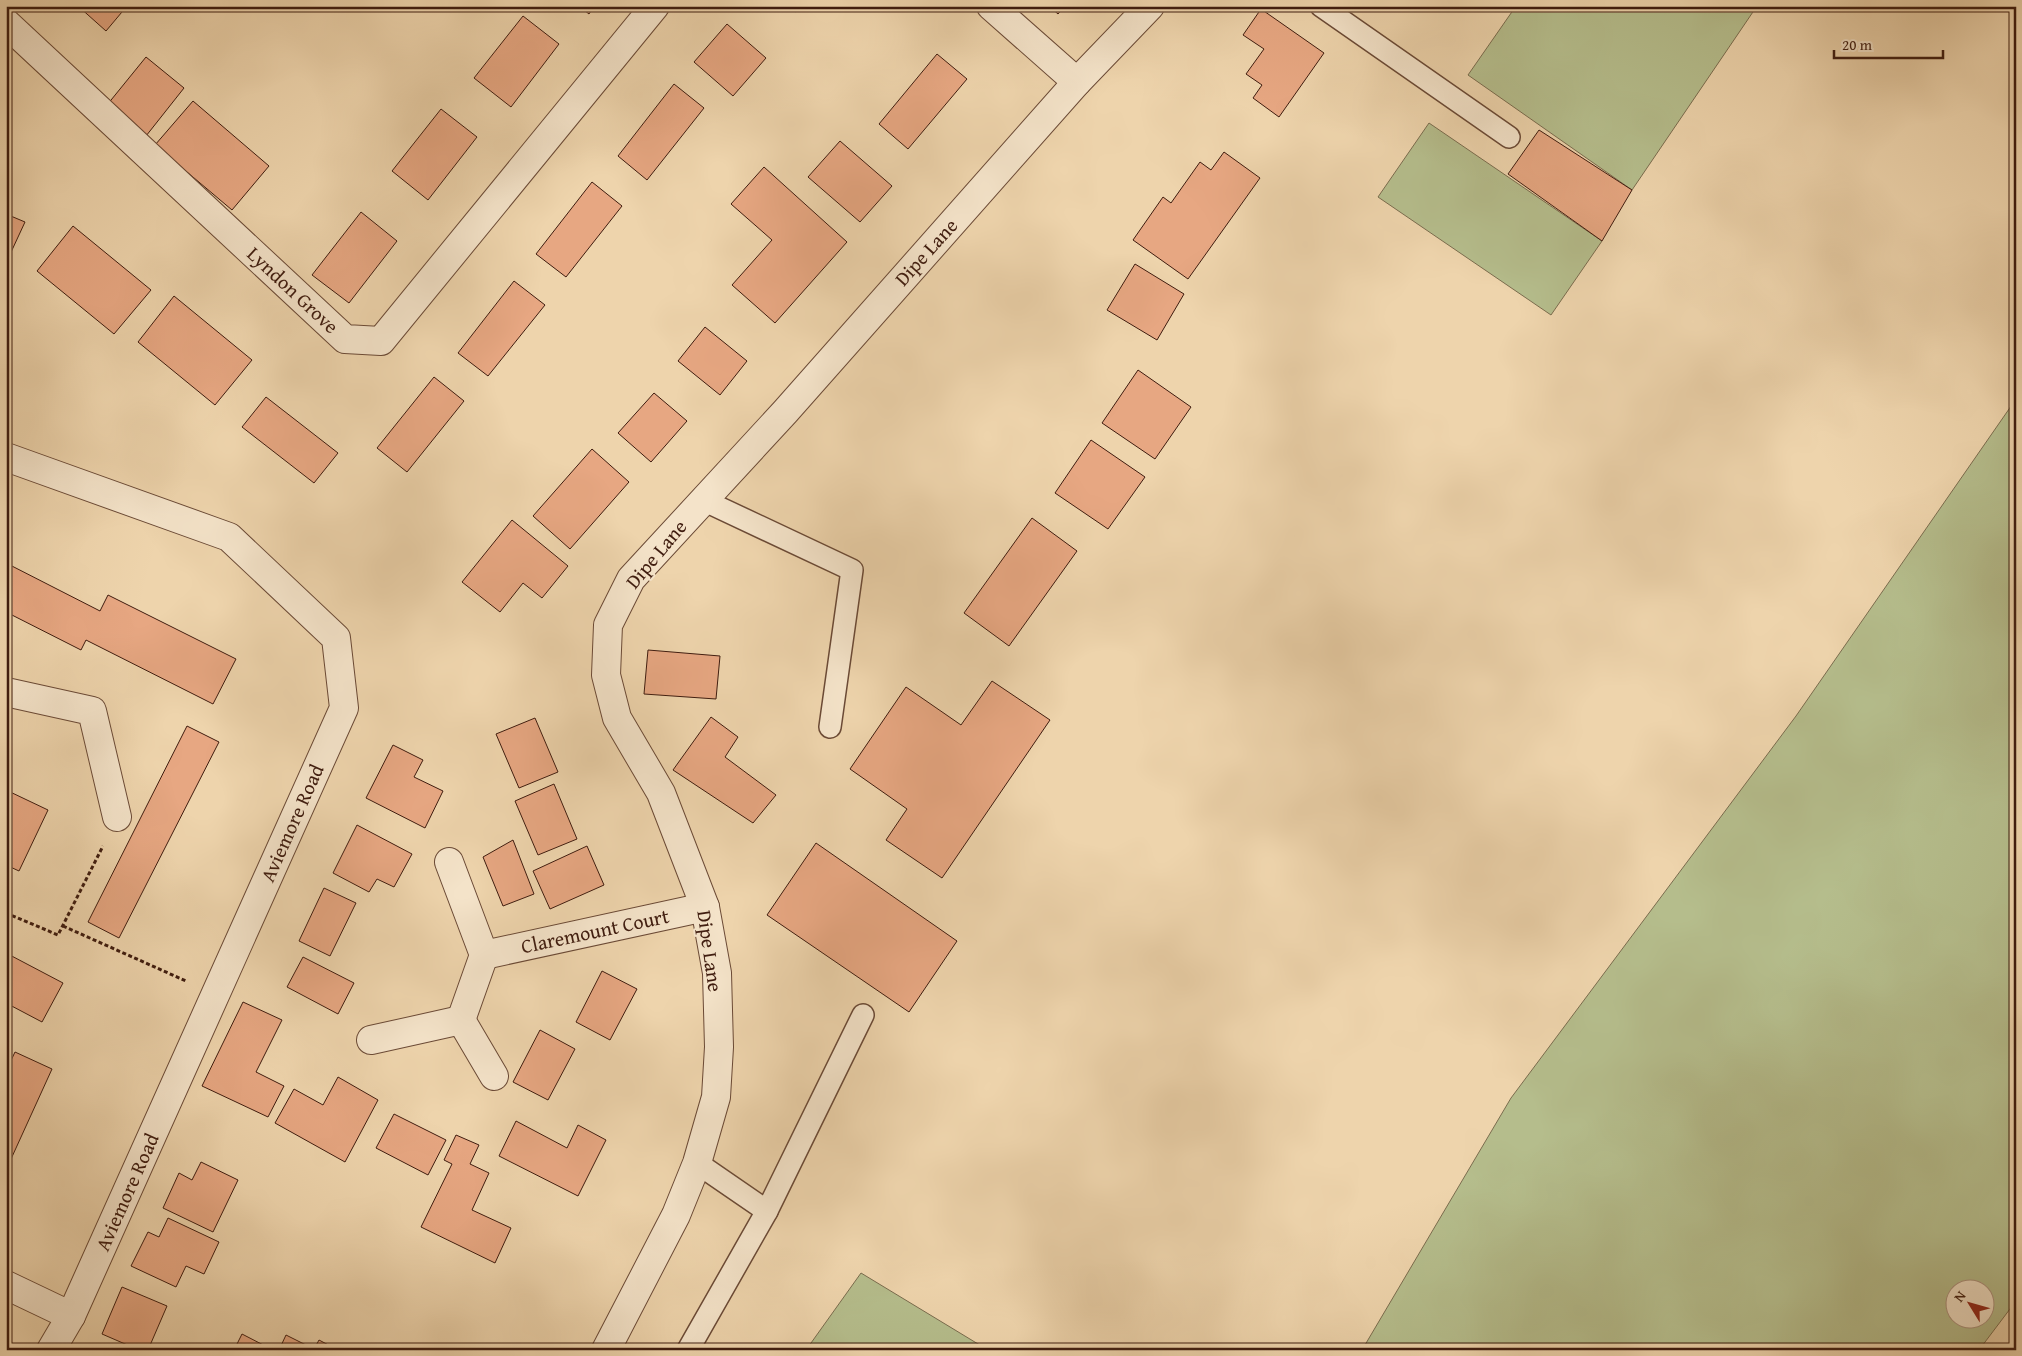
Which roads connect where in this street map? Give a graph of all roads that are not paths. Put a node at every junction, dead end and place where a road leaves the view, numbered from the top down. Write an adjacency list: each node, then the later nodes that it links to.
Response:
1 (18, 6): 6 (street)
2 (656, 6): 6 (street, Lyndon Grove)
3 (991, 6): 7 (street)
4 (1150, 6): 7 (street, Dipe Lane)
5 (1321, 6): 8 (lane)
6 (6, 22)
7 (1077, 82): 10 (street, Dipe Lane)
8 (1509, 137)
9 (6, 457): 24 (street, Aviemore Road)
10 (703, 500): 12 (lane); 15 (street, Dipe Lane)
11 (6, 692): 13 (street)
12 (830, 727)
13 (118, 818)
14 (449, 862): 16 (street)
15 (705, 907): 16 (street, Claremount Court); 21 (street, Dipe Lane)
16 (484, 955): 18 (street)
17 (863, 1015): 22 (lane)
18 (461, 1020): 19 (street); 20 (street)
19 (371, 1040)
20 (494, 1076)
21 (697, 1163): 22 (lane); 26 (street, Dipe Lane)
22 (767, 1211): 27 (lane)
23 (6, 1285): 24 (street)
24 (71, 1316): 25 (street, Aviemore Road)
25 (52, 1350)
26 (606, 1350)
27 (688, 1350)

